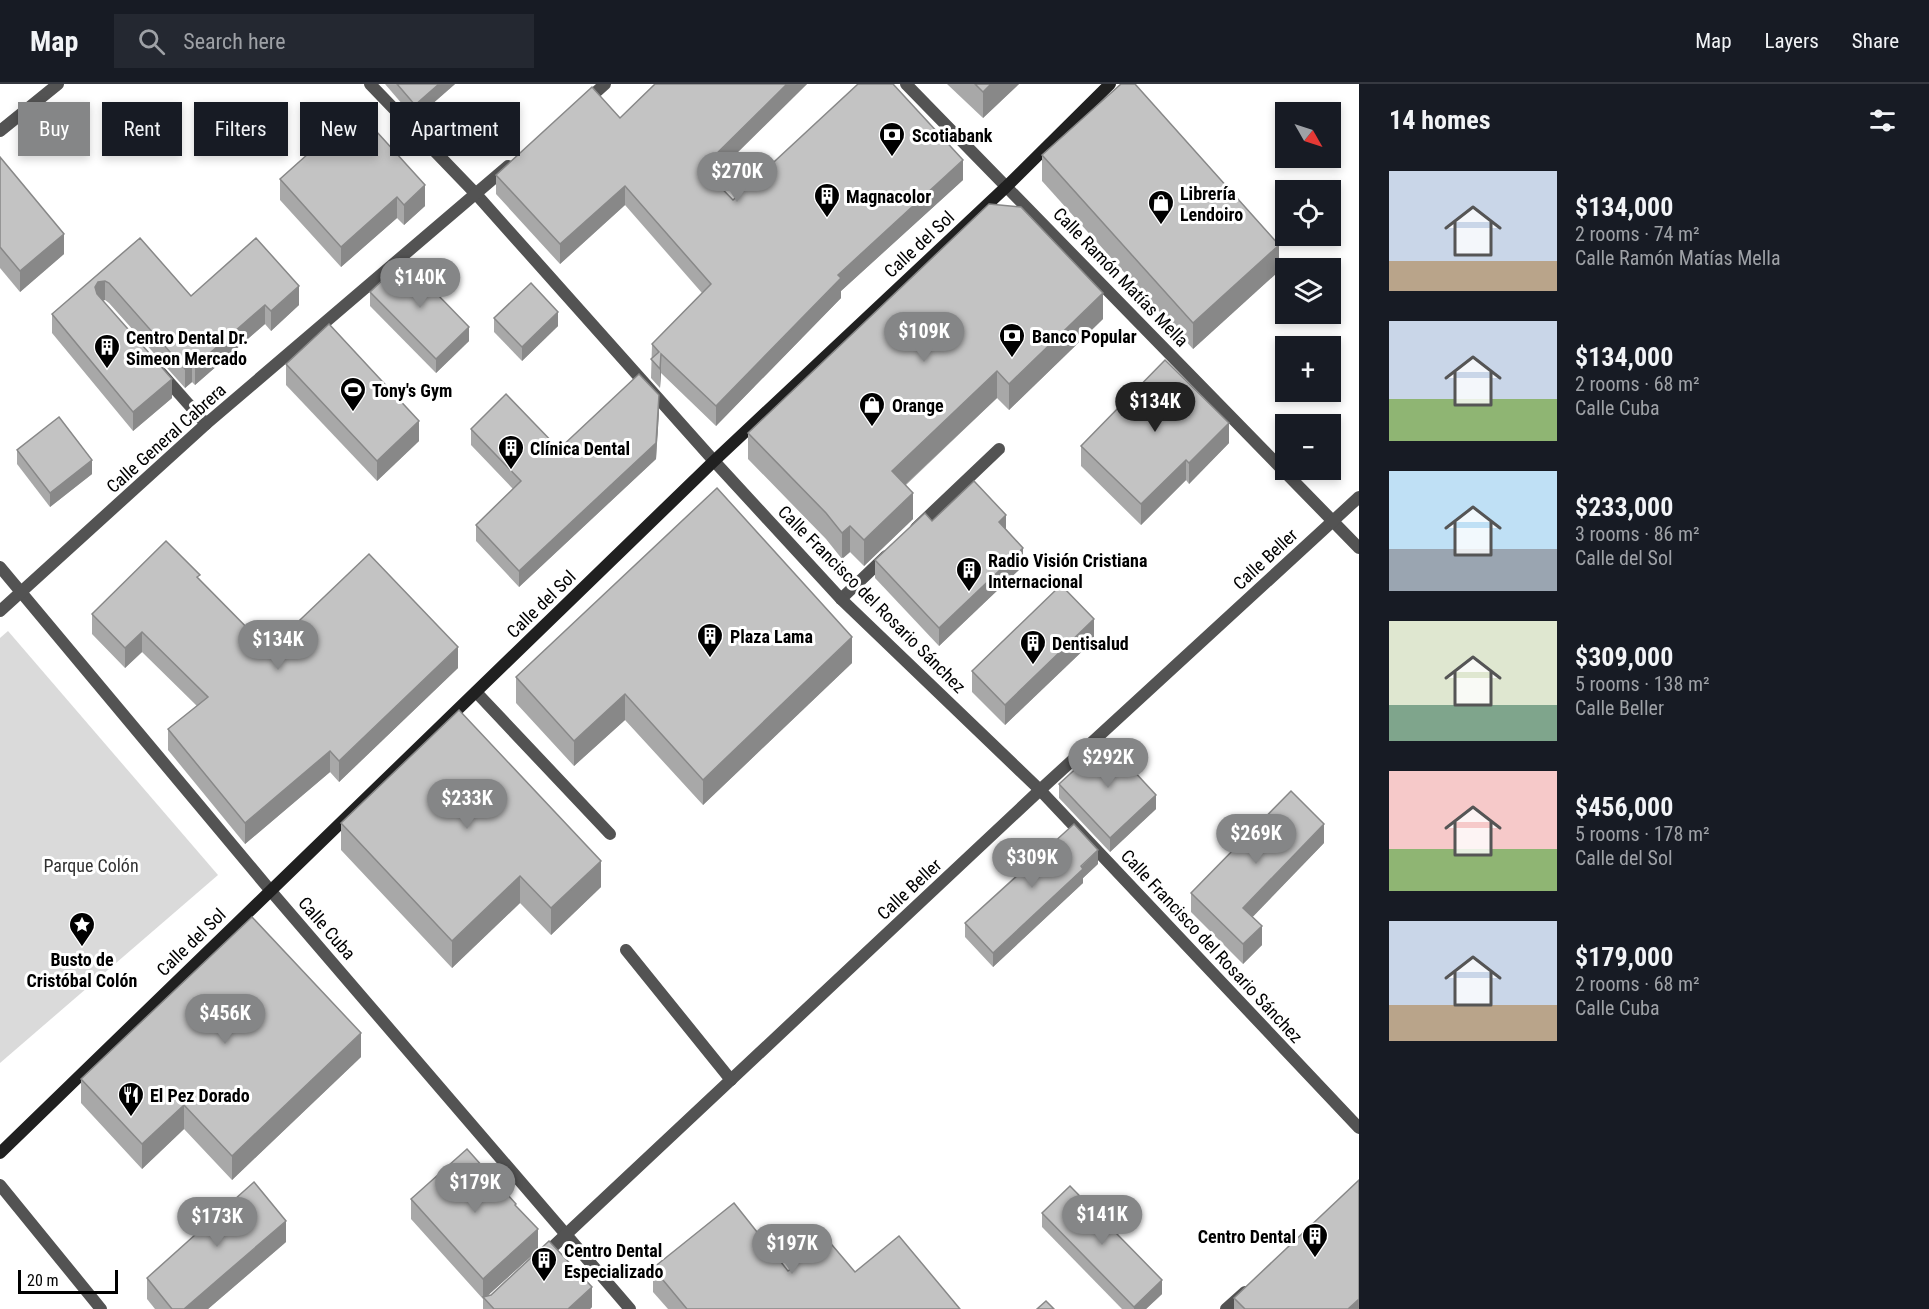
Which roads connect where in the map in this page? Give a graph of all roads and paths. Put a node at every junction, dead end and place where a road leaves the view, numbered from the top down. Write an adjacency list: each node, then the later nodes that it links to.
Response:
1 (58, 84): 7 (street)
2 (370, 84): 10 (street, Calle Francisco del Rosario Sánchez)
3 (605, 84): 6 (street)
4 (906, 84): 9 (street, Calle Ramón Matías Mella)
5 (1110, 84): 9 (main road, Calle del Sol)
6 (579, 106)
7 (0, 131)
8 (519, 157): 10 (street, Calle General Cabrera)
9 (1006, 187): 14 (main road, Calle del Sol); 16 (street, Calle Ramón Matías Mella)
10 (476, 194): 12 (street, Calle General Cabrera); 14 (street, Calle Francisco del Rosario Sánchez)
11 (151, 361): 12 (street)
12 (206, 424): 19 (street, Calle General Cabrera)
13 (999, 450): 20 (street)
14 (714, 462): 20 (street, Calle Francisco del Rosario Sánchez); 22 (main road, Calle del Sol)
15 (1359, 497): 16 (street, Calle Beller)
16 (1332, 521): 17 (street, Calle Ramón Matías Mella); 23 (street, Calle Beller)
17 (1359, 548)
18 (0, 567): 19 (street, Calle Cuba)
19 (22, 592): 21 (street, Calle General Cabrera); 25 (street, Calle Cuba)
20 (841, 599): 23 (street, Calle Francisco del Rosario Sánchez)
21 (0, 611)
22 (476, 692): 24 (street); 25 (main road, Calle del Sol)
23 (1040, 790): 27 (street, Calle Beller); 28 (street, Calle Francisco del Rosario Sánchez)
24 (610, 834)
25 (270, 890): 29 (main road, Calle del Sol); 31 (street, Calle Cuba)
26 (626, 950): 27 (street)
27 (731, 1080): 31 (street, Calle Beller)
28 (1359, 1128)
29 (0, 1154)
30 (0, 1185): 34 (street)
31 (566, 1235): 32 (street, Calle Beller); 35 (street, Calle Cuba)
32 (534, 1264)
33 (1252, 1285): 36 (street)
34 (102, 1309)
35 (630, 1309)
36 (1226, 1309)

